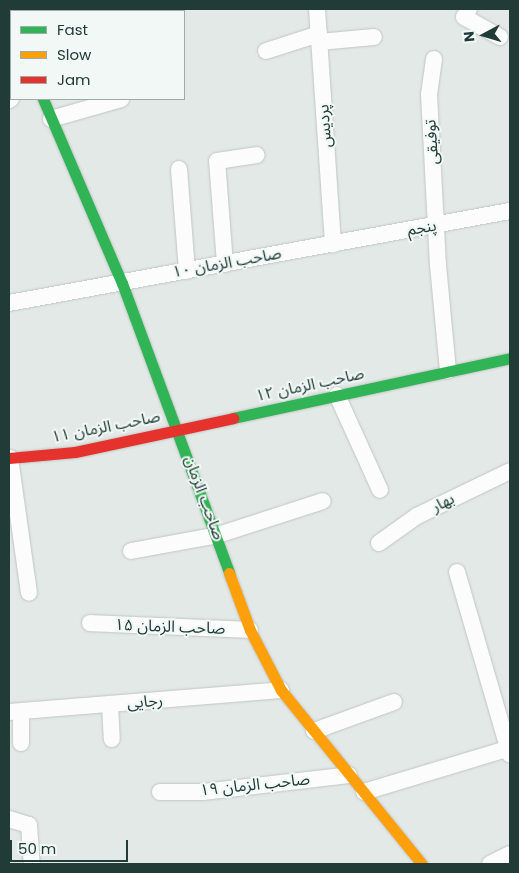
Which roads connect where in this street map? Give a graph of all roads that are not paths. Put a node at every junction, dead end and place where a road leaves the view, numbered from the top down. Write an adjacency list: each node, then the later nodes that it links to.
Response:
1 (317, 9): 5 (street, پردیس)
2 (469, 9): 4 (street)
3 (374, 36): 5 (street)
4 (500, 37)
5 (319, 38): 6 (street); 15 (street, پردیس)
6 (266, 51)
7 (434, 59): 14 (street, توفیقی)
8 (42, 100): 10 (street, صاحب الزمان)
9 (118, 100): 10 (street)
10 (51, 119): 18 (street, صاحب الزمان)
11 (257, 155): 16 (street)
12 (179, 169): 17 (street)
13 (510, 212): 14 (street, پنجم)
14 (437, 225): 15 (street, پنجم); 21 (street, توفیقی)
15 (333, 244): 16 (street, صاحب الزمان ۱۰)
16 (225, 264): 17 (street, صاحب الزمان ۱۰)
17 (187, 271): 18 (street, صاحب الزمان ۱۰)
18 (122, 283): 19 (street, صاحب الزمان ۱۰); 23 (street, صاحب الزمان)
19 (9, 303)
20 (510, 358): 21 (street, صاحب الزمان ۱۲)
21 (448, 371): 22 (street, صاحب الزمان ۱۲)
22 (337, 395): 23 (street, صاحب الزمان ۱۲); 26 (street)
23 (179, 430): 24 (street, صاحب الزمان ۱۱); 28 (street, صاحب الزمان)
24 (10, 458): 32 (street)
25 (509, 473): 29 (street, بهار)
26 (380, 490)
27 (323, 501): 28 (street)
28 (218, 534): 30 (street); 34 (street, صاحب الزمان)
29 (379, 543)
30 (131, 551)
31 (457, 572): 42 (street)
32 (29, 593)
33 (90, 623): 34 (street, صاحب الزمان ۱۵)
34 (250, 630): 35 (street, صاحب الزمان)
35 (281, 690): 37 (street, رجایی); 39 (street, صاحب الزمان)
36 (394, 702): 39 (street)
37 (110, 705): 38 (street, رجایی); 40 (street)
38 (15, 712): 41 (street)
39 (314, 731): 43 (street, صاحب الزمان)
40 (112, 739)
41 (21, 743)
42 (510, 750): 45 (street)
43 (349, 775): 44 (street, صاحب الزمان ۱۹); 45 (street, صاحب الزمان)
44 (160, 792)
45 (364, 792): 49 (street, صاحب الزمان)
46 (9, 819): 48 (street)
47 (510, 854): 50 (street)
48 (32, 864)
49 (422, 864)
50 (490, 864)

